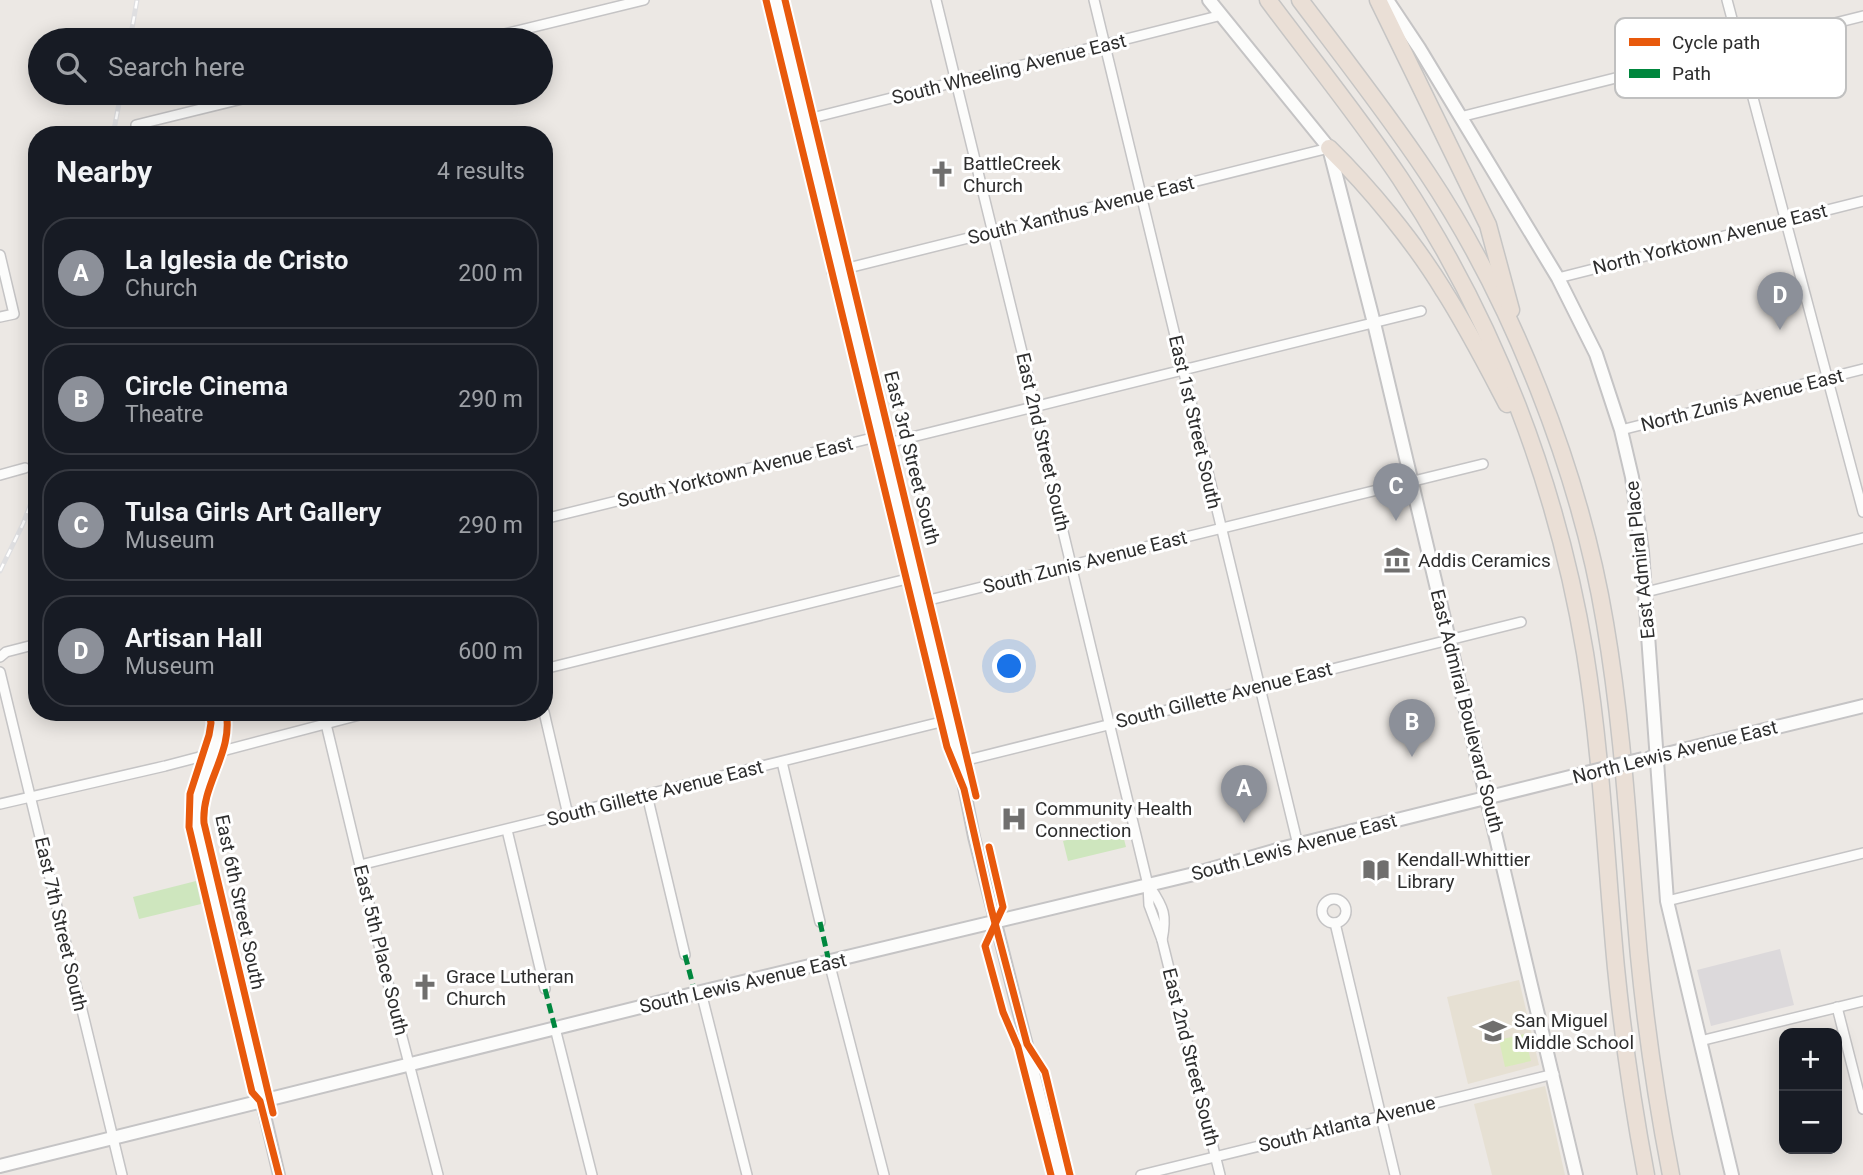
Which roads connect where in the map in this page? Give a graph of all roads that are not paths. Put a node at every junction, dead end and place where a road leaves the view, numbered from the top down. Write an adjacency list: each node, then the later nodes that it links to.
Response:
1 (644, 0): 15 (street)
2 (776, 0): 22 (street, East 3rd Street South)
3 (936, 0): 18 (street, East 2nd Street South)
4 (1094, 0): 16 (street, East 1st Street South)
5 (1209, 0): 11 (main road, East Admiral Boulevard South)
6 (1268, 0): 42 (highway)
7 (1300, 0): 35 (highway)
8 (1378, 0): 35 (highway)
9 (1387, 0): 21 (main road, East Admiral Place)
10 (1727, 0): 13 (street)
11 (1222, 15): 16 (street, South Wheeling Avenue East); 24 (main road, East Admiral Boulevard South)
12 (1863, 16): 14 (street)
13 (1732, 18)
14 (1846, 20)
15 (529, 28)
16 (1105, 46): 18 (street, South Wheeling Avenue East); 25 (street, East 1st Street South)
17 (1615, 78): 21 (street)
18 (956, 82): 22 (street, South Wheeling Avenue East); 28 (street, East 2nd Street South)
19 (1754, 98): 27 (street)
20 (217, 105): 23 (street)
21 (1460, 117): 31 (main road, East Admiral Place)
22 (800, 120): 30 (street, East 3rd Street South)
23 (136, 125)
24 (1329, 148): 25 (street, South Xanthus Avenue East); 34 (main road, East Admiral Boulevard South); 42 (highway)
25 (1141, 195): 28 (street, South Xanthus Avenue East); 37 (street, East 1st Street South)
26 (1863, 201): 27 (street, North Yorktown Avenue East)
27 (1786, 220): 31 (street, North Yorktown Avenue East); 38 (street)
28 (992, 231): 30 (street, South Xanthus Avenue East); 39 (street, East 2nd Street South)
29 (0, 255): 33 (street)
30 (836, 271): 41 (street, East 3rd Street South)
31 (1558, 278): 40 (main road, East Admiral Place)
32 (1421, 311): 34 (street)
33 (0, 317)
34 (1374, 323): 37 (street, South Yorktown Avenue East); 46 (main road, East Admiral Boulevard South)
35 (1521, 349): 115 (highway)
36 (1863, 369): 38 (street, North Zunis Avenue East)
37 (1183, 370): 39 (street, South Yorktown Avenue East); 49 (street, East 1st Street South)
38 (1827, 378): 40 (street, North Zunis Avenue East); 47 (street)
39 (1034, 407): 41 (street, South Yorktown Avenue East); 51 (street, East 2nd Street South)
40 (1621, 430): 53 (main road, East Admiral Place)
41 (883, 440): 48 (street, South Yorktown Avenue East); 52 (street, East 3rd Street South)
42 (1537, 458): 114 (highway)
43 (1483, 464): 46 (street)
44 (25, 467): 45 (street)
45 (0, 475)
46 (1412, 482): 49 (street, South Zunis Avenue East); 56 (main road, East Admiral Boulevard South)
47 (1863, 512)
48 (553, 517)
49 (1221, 529): 51 (street, South Zunis Avenue East); 61 (street, East 1st Street South)
50 (1863, 538): 53 (street)
51 (1071, 565): 54 (street, South Zunis Avenue East); 67 (street, East 2nd Street South)
52 (915, 577): 54 (street, East 3rd Street South); 59 (street)
53 (1646, 592): 70 (main road, East Admiral Place)
54 (921, 602): 63 (street, East 3rd Street South)
55 (1521, 622): 56 (street, South Gillette Avenue East)
56 (1449, 641): 61 (street, South Gillette Avenue East); 75 (main road, East Admiral Boulevard South)
57 (28, 646): 58 (street)
58 (0, 657)
59 (553, 667)
60 (0, 672): 74 (street, East 7th Street South)
61 (1259, 687): 67 (street, South Gillette Avenue East); 79 (street, East 1st Street South)
62 (1863, 706): 70 (main road, North Lewis Avenue East)
63 (949, 720): 71 (street, South Gillette Avenue East); 72 (street, East 3rd Street South)
64 (217, 721): 69 (street, East 6th Street South)
65 (337, 721): 68 (street)
66 (546, 721): 77 (street)
67 (1109, 723): 72 (street, South Gillette Avenue East); 82 (street, East 2nd Street South)
68 (326, 724): 69 (street); 81 (street, East 5th Place South)
69 (212, 753): 74 (street); 97 (street, East 6th Street South)
70 (1657, 756): 75 (main road, North Lewis Avenue East, bridge); 83 (main road, East Admiral Place)
71 (782, 762): 73 (street, South Gillette Avenue East); 84 (street)
72 (959, 762): 85 (street, East 3rd Street South)
73 (647, 796): 77 (street, South Gillette Avenue East); 87 (street)
74 (31, 797): 76 (street); 100 (street, East 7th Street South)
75 (1486, 798): 79 (main road, South Lewis Avenue East); 96 (main road, East Admiral Boulevard South)
76 (0, 804)
77 (568, 815): 78 (street, South Gillette Avenue East)
78 (507, 830): 81 (street, South Gillette Avenue East); 89 (street)
79 (1298, 845): 82 (main road, South Lewis Avenue East)
80 (1863, 853): 83 (street)
81 (360, 865): 95 (street, East 5th Place South)
82 (1148, 885): 85 (main road, South Lewis Avenue East); 101 (street, East 2nd Street South)
83 (1667, 901): 94 (main road, East Admiral Place)
84 (820, 922)
85 (995, 922): 88 (main road, South Lewis Avenue East); 109 (street, East 3rd Street South)
86 (1335, 923): 99 (street)
87 (685, 955)
88 (829, 962): 90 (main road, South Lewis Avenue East); 108 (street)
89 (545, 989)
90 (701, 992): 93 (main road, South Lewis Avenue East); 107 (street)
91 (1863, 1001): 92 (street)
92 (1838, 1007): 94 (street); 98 (street)
93 (555, 1028): 95 (main road, South Lewis Avenue East); 106 (street)
94 (1700, 1041): 116 (main road, East Admiral Place)
95 (408, 1065): 97 (main road, South Lewis Avenue East); 105 (street, East 5th Place South)
96 (1554, 1073): 99 (street, South Atlanta Avenue); 113 (main road, East Admiral Boulevard South)
97 (260, 1101): 100 (main road, South Lewis Avenue East); 104 (street, East 6th Street South)
98 (1863, 1109)
99 (1380, 1116): 101 (street, South Atlanta Avenue); 112 (street)
100 (112, 1138): 102 (main road, South Lewis Avenue East); 103 (street, East 7th Street South)
101 (1216, 1156): 110 (street, South Atlanta Avenue); 111 (street, East 2nd Street South)
102 (0, 1166)
103 (122, 1175)
104 (279, 1175)
105 (438, 1175)
106 (592, 1175)
107 (747, 1175)
108 (884, 1175)
109 (1060, 1175)
110 (1140, 1175)
111 (1220, 1175)
112 (1395, 1175)
113 (1576, 1175)
114 (1646, 1175)
115 (1671, 1175)
116 (1732, 1175)

